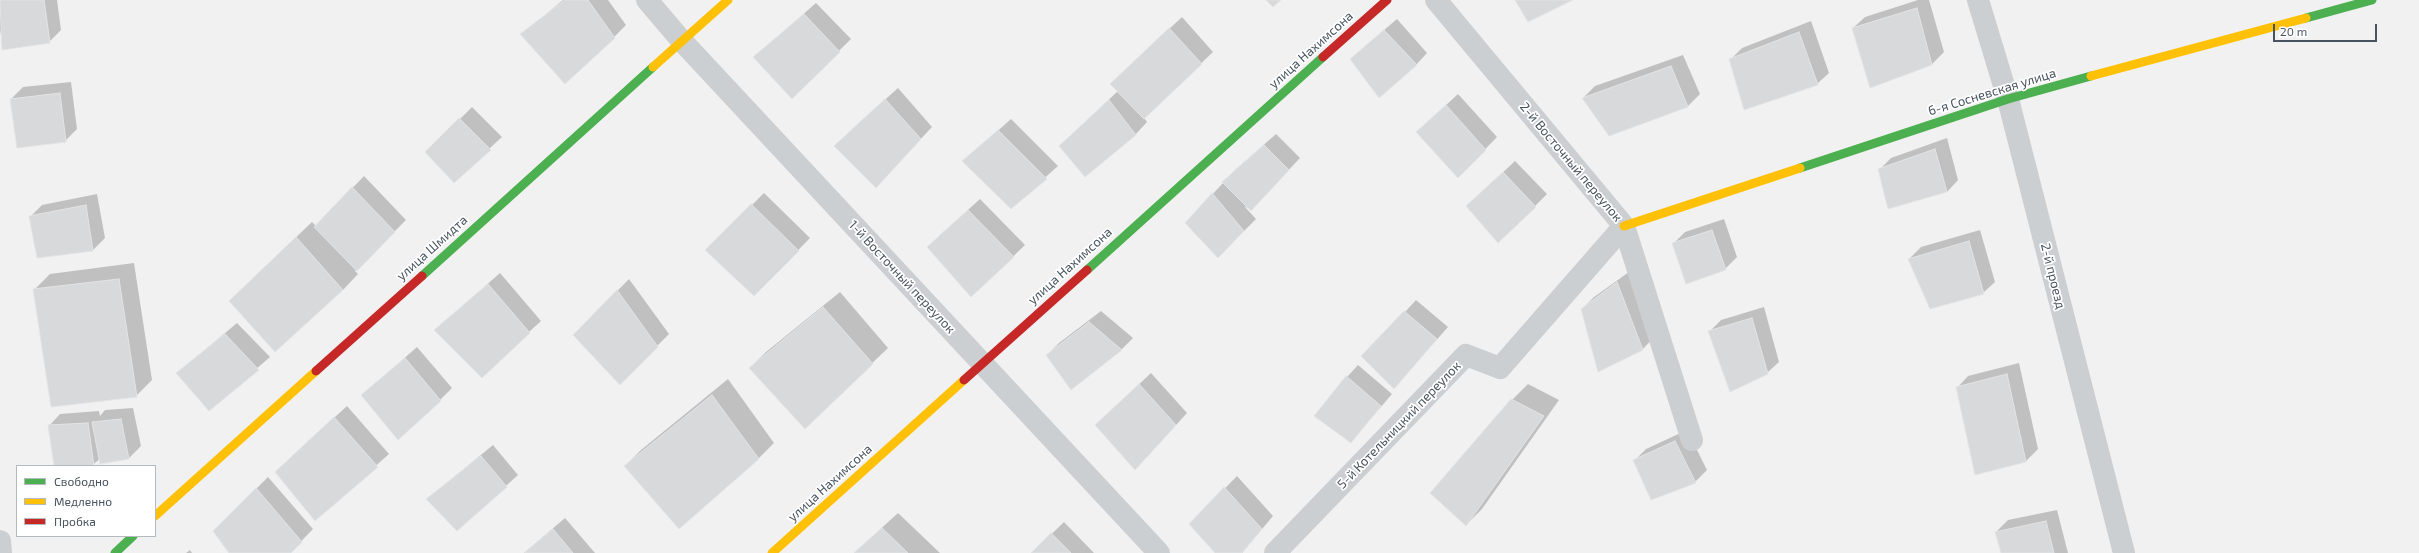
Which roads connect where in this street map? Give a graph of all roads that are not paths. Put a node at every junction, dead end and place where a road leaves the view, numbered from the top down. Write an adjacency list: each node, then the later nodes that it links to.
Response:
1 (647, 0): 7 (street, 1-й Восточный переулок)
2 (728, 0): 7 (street, улица Шмидта)
3 (1387, 0): 10 (street, улица Нахимсона)
4 (1436, 0): 9 (street, 2-й Восточный переулок)
5 (1978, 0): 8 (street, 2-й проезд)
6 (2372, 0): 8 (street, 6-я Сосневская улица)
7 (681, 40): 10 (street, 1-й Восточный переулок); 12 (street, улица Шмидта)
8 (2008, 99): 9 (street, 6-я Сосневская улица); 20 (street, 2-й проезд)
9 (1624, 226): 11 (street, 2-й Восточный переулок); 19 (street, 5-й Котельницкий переулок)
10 (981, 363): 17 (street, улица Нахимсона); 18 (street, 1-й Восточный переулок)
11 (1692, 440)
12 (156, 515)
13 (132, 537): 16 (street)
14 (0, 541): 15 (street)
15 (1, 553)
16 (114, 553)
17 (772, 553)
18 (1158, 553)
19 (1275, 553)
20 (2124, 553)

